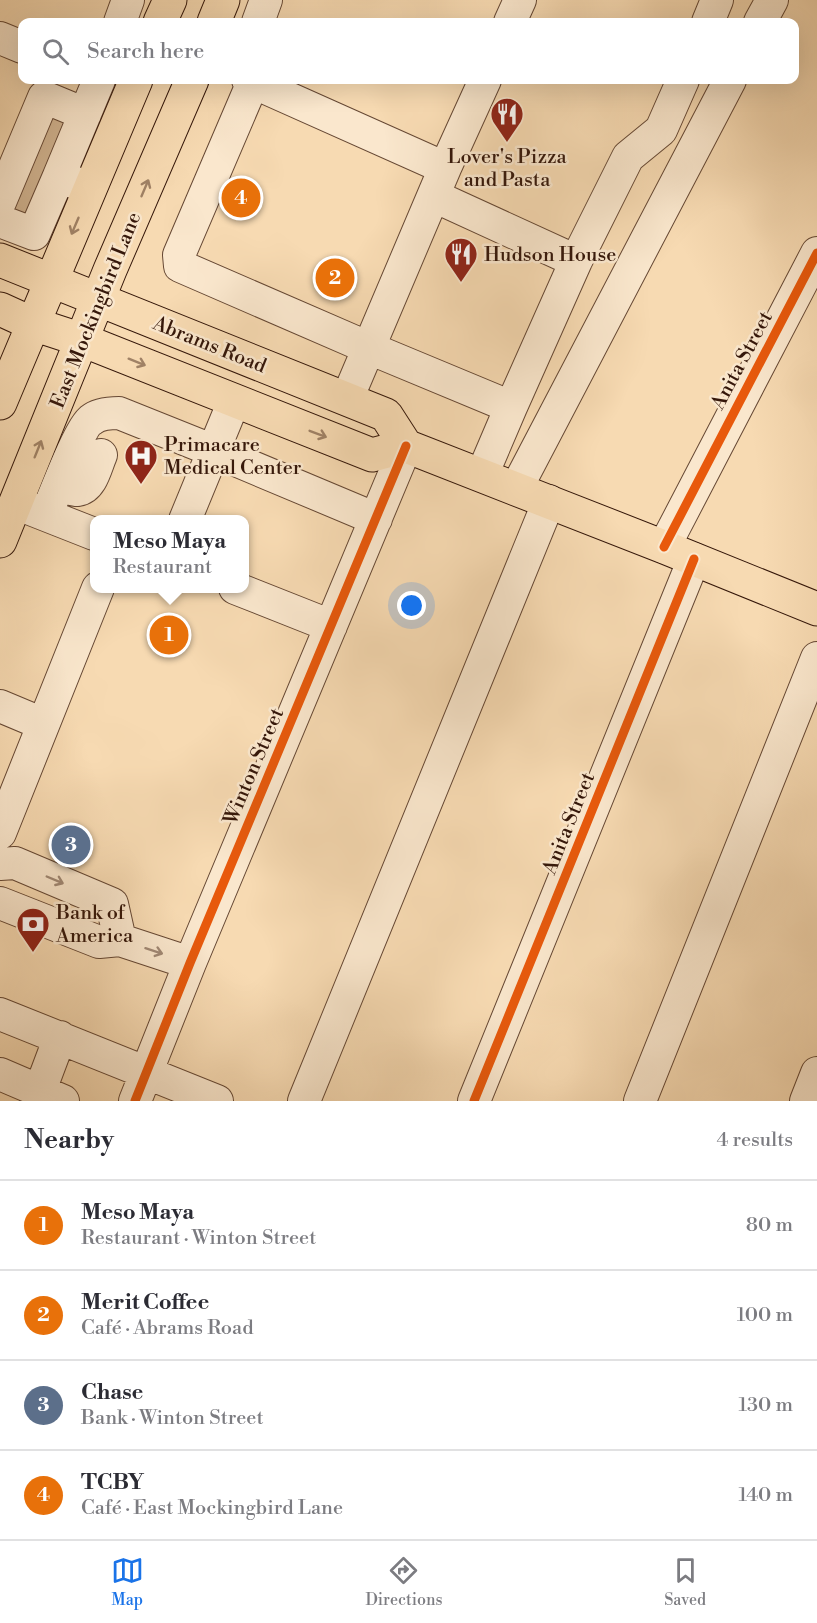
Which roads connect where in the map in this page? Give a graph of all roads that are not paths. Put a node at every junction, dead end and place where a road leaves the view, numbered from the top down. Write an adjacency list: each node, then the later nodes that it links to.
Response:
1 (128, 0): 8 (street)
2 (170, 0): 9 (main road)
3 (223, 0): 10 (main road)
4 (266, 0): 11 (street)
5 (520, 0): 12 (street)
6 (717, 0): 13 (street)
7 (772, 0): 14 (street)
8 (121, 18)
9 (162, 18)
10 (216, 18)
11 (259, 18)
12 (512, 18)
13 (710, 18)
14 (762, 18)
15 (0, 38): 16 (street)
16 (18, 45)
17 (190, 84): 31 (main road, East Mockingbird Lane, one-way to 17)
18 (249, 84): 35 (street)
19 (256, 84): 25 (street)
20 (483, 84): 25 (street)
21 (681, 84): 29 (street)
22 (728, 84): 45 (street)
23 (131, 90): 24 (street); 26 (main road)
24 (43, 161): 26 (street)
25 (440, 182): 29 (street); 35 (street)
26 (90, 189): 30 (main road, one-way to 30)
27 (817, 253): 53 (street, Anita Street)
28 (0, 260): 30 (main road, Abrams Road)
29 (576, 261): 39 (street)
30 (51, 281): 31 (main road, Abrams Road); 33 (main road)
31 (98, 300): 34 (main road, East Mockingbird Lane); 36 (main road, Abrams Road)
32 (0, 309): 33 (main road)
33 (33, 324): 34 (main road); 38 (main road)
34 (82, 340): 37 (main road, one-way to 37); 47 (main road, East Mockingbird Lane, one-way to 34)
35 (369, 348): 36 (street); 39 (street)
36 (347, 399): 41 (main road, Abrams Road)
37 (234, 401): 41 (main road, one-way to 41); 42 (street)
38 (0, 403)
39 (511, 407): 43 (street)
40 (119, 413): 42 (street); 44 (street); 44 (street)
41 (406, 446): 43 (main road); 50 (street, Winton Street)
42 (214, 450): 49 (street); 50 (street)
43 (482, 475): 45 (main road)
44 (58, 486): 48 (street)
45 (516, 489): 46 (main road)
46 (549, 501): 53 (main road); 74 (street)
47 (16, 503): 48 (street); 52 (main road, East Mockingbird Lane)
48 (46, 515): 51 (street)
49 (187, 515)
50 (375, 519): 58 (street, Winton Street)
51 (90, 532)
52 (0, 542)
53 (664, 547): 54 (main road)
54 (694, 559): 57 (main road); 75 (street, Anita Street)
55 (96, 593): 61 (street)
56 (248, 593): 58 (street)
57 (816, 607)
58 (331, 626): 66 (street, Winton Street)
59 (817, 658): 76 (street)
60 (0, 706): 61 (street)
61 (44, 724): 62 (street)
62 (0, 833)
63 (0, 864): 65 (street, one-way to 65)
64 (0, 903): 65 (street)
65 (120, 940): 66 (street, one-way to 66)
66 (190, 963): 71 (street, Winton Street)
67 (0, 1014): 68 (street)
68 (60, 1037): 71 (street); 72 (street)
69 (817, 1073): 77 (street)
70 (0, 1074): 72 (street)
71 (141, 1087): 73 (street)
72 (38, 1100)
73 (217, 1101)
74 (304, 1101)
75 (474, 1101)
76 (640, 1101)
77 (806, 1101)

